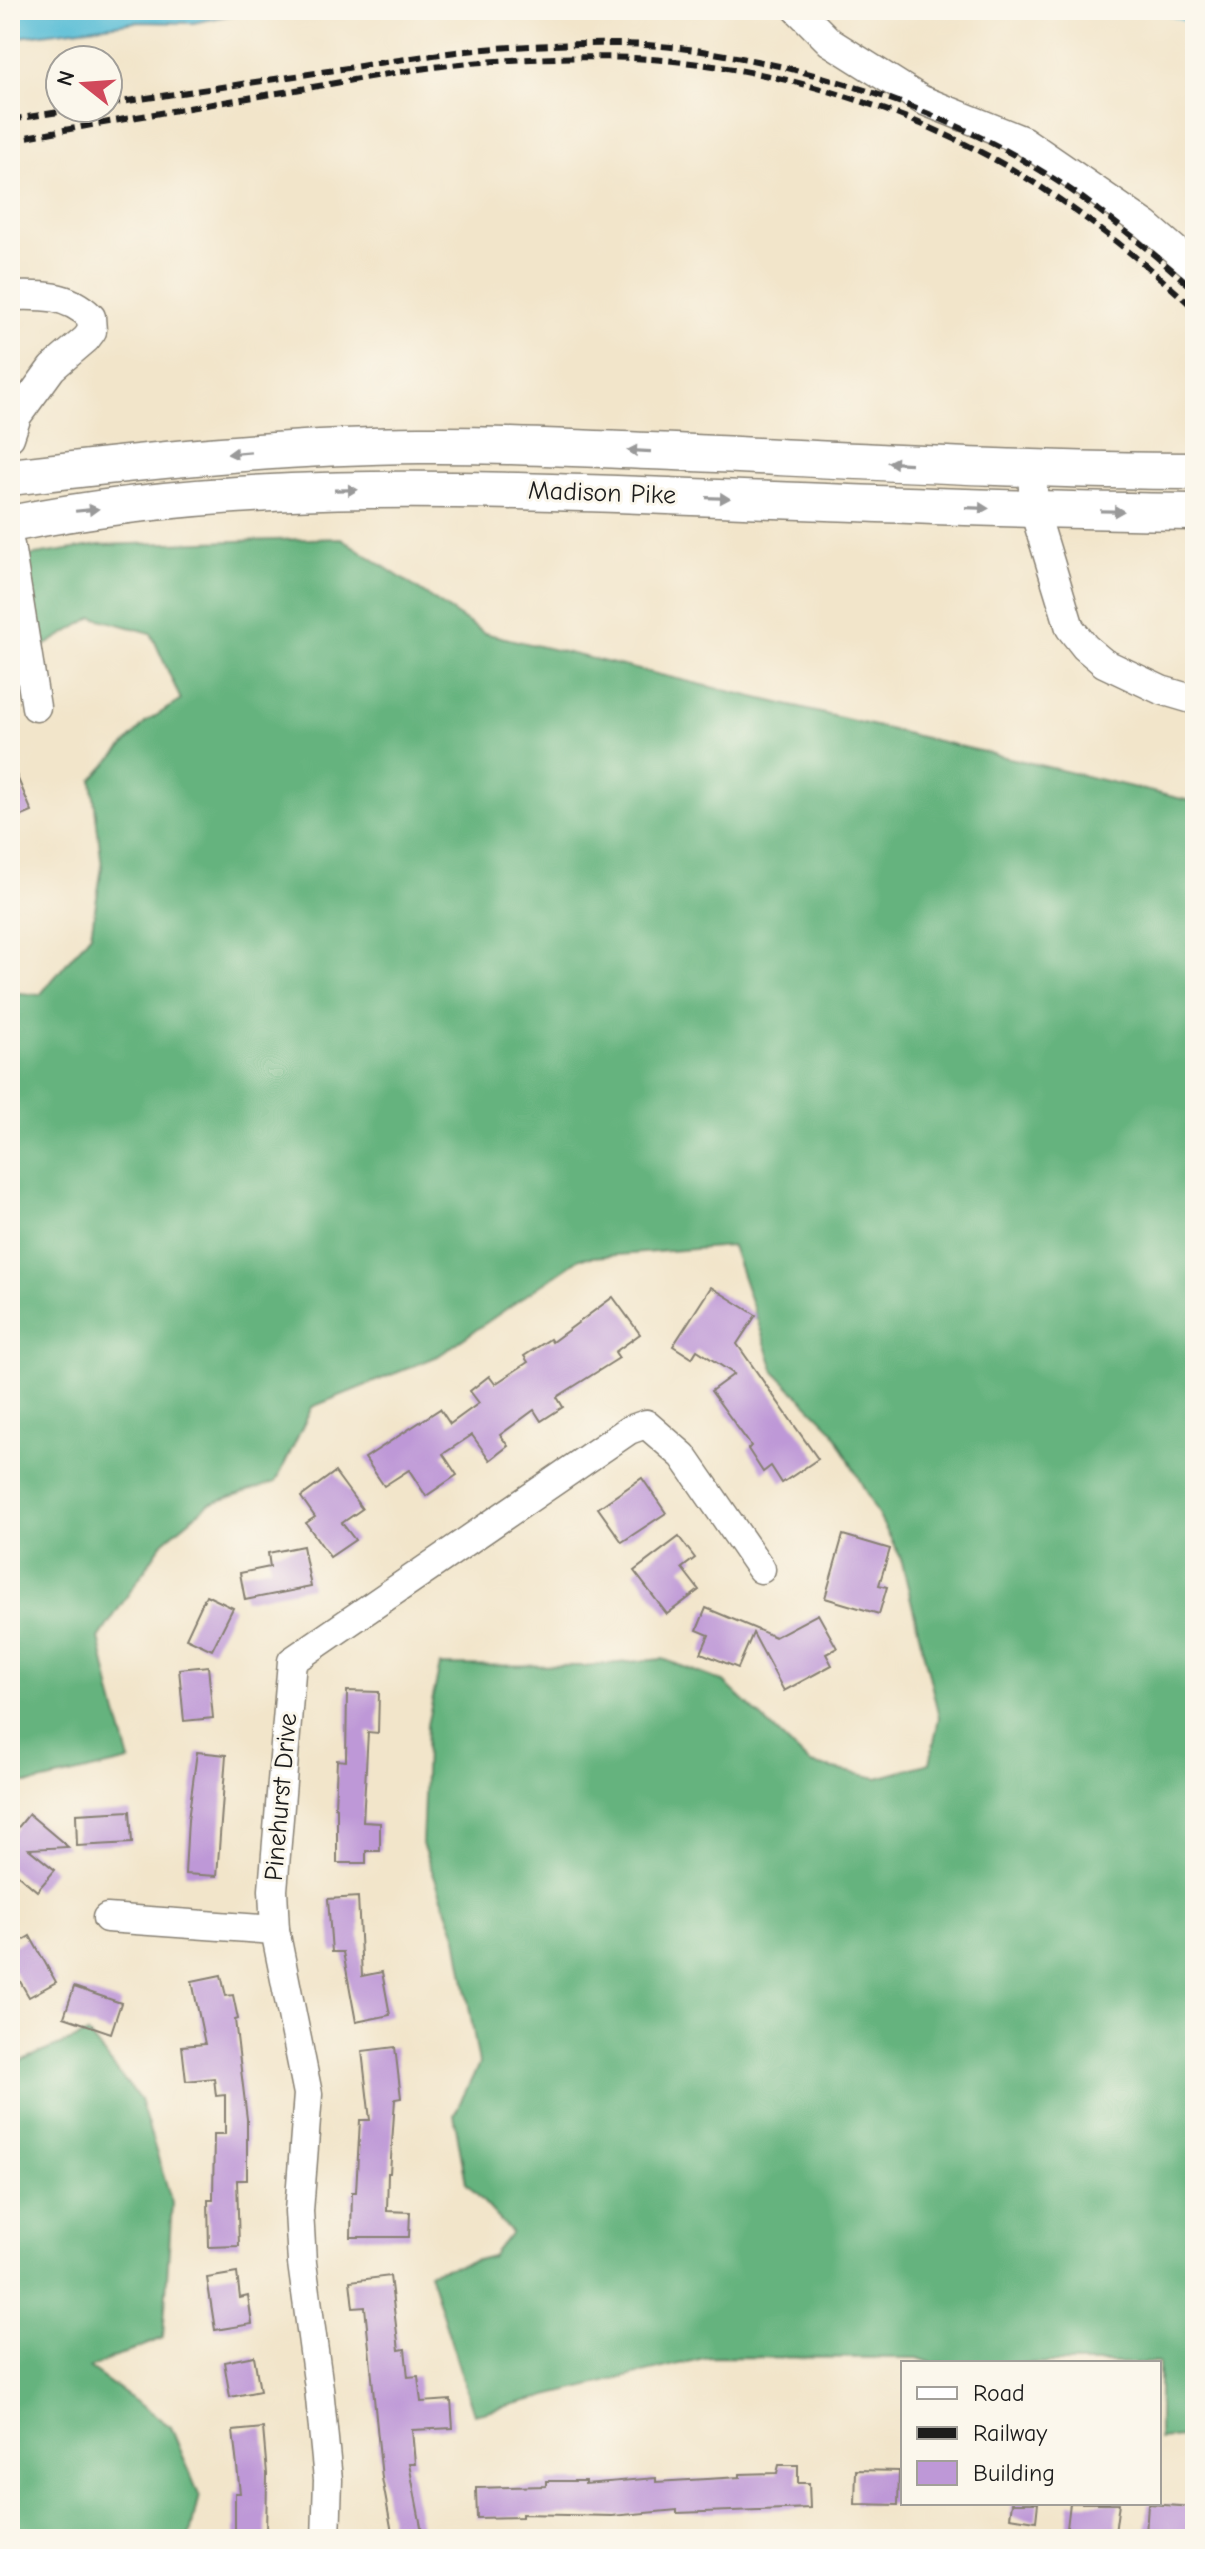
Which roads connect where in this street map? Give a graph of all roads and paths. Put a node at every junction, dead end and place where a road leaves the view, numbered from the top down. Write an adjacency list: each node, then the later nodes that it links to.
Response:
1 (798, 10): 2 (street)
2 (1195, 267)
3 (10, 296): 4 (street)
4 (10, 437)
5 (1032, 469): 6 (main road, Madison Pike); 7 (main road, Madison Pike, one-way to 7); 8 (street)
6 (1195, 471)
7 (10, 477)
8 (1034, 510): 9 (main road, Madison Pike, one-way to 9); 10 (main road, Madison Pike, one-way to 8); 12 (street)
9 (1195, 512)
10 (10, 524)
11 (10, 545): 13 (street)
12 (1195, 700)
13 (36, 707)
14 (761, 1569): 16 (street, Pinehurst Drive)
15 (107, 1918): 16 (street)
16 (275, 1930): 17 (street, Pinehurst Drive)
17 (326, 2539)

